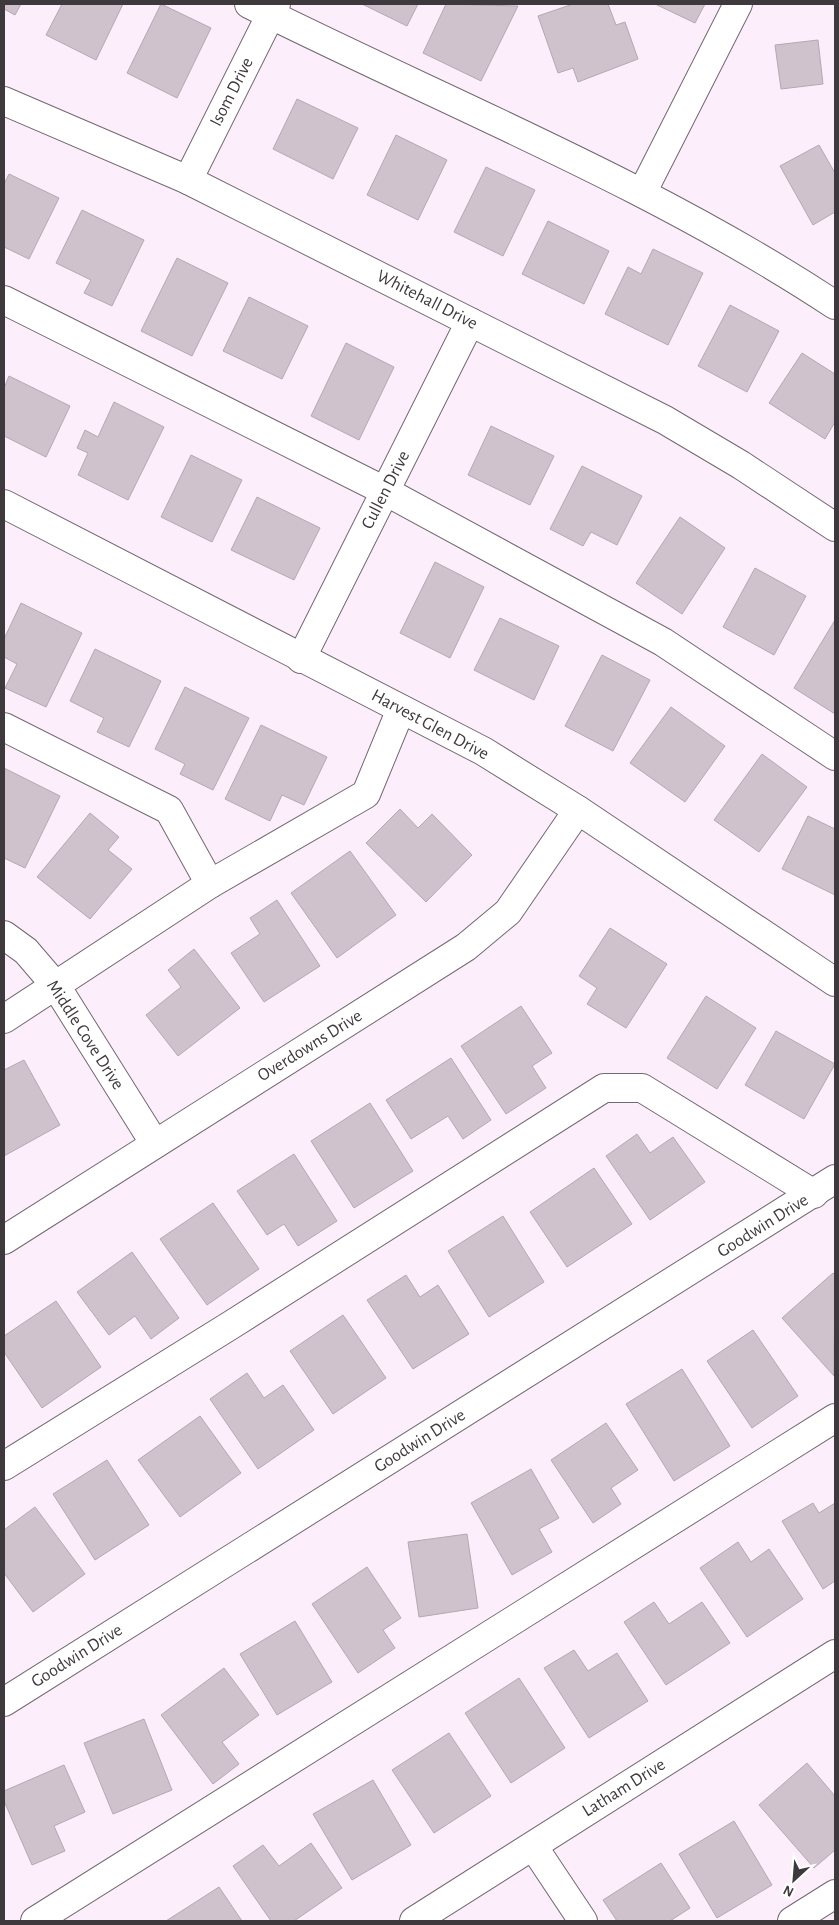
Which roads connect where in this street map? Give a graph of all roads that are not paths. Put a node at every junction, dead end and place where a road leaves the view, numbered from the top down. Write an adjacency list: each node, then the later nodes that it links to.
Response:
1 (738, 4): 5 (street)
2 (265, 7): 4 (street, Isom Drive); 5 (street)
3 (4, 101): 4 (street, Whitehall Drive)
4 (188, 180): 8 (street, Whitehall Drive)
5 (642, 193): 7 (street)
6 (4, 300): 9 (street)
7 (835, 305)
8 (470, 322): 9 (street, Cullen Drive); 11 (street, Whitehall Drive)
9 (385, 491): 12 (street, Cullen Drive); 15 (street)
10 (4, 504): 12 (street, Harvest Glen Drive)
11 (835, 527)
12 (301, 659): 13 (street, Harvest Glen Drive)
13 (401, 709): 16 (street, Harvest Glen Drive); 17 (street)
14 (4, 727): 17 (street)
15 (835, 756)
16 (578, 810): 19 (street, Harvest Glen Drive); 22 (street, Overdowns Drive)
17 (210, 884): 20 (street)
18 (4, 935): 20 (street, Middle Cove Drive)
19 (835, 982)
20 (56, 986): 21 (street); 22 (street, Middle Cove Drive)
21 (4, 1019)
22 (155, 1144): 24 (street, Overdowns Drive)
23 (825, 1187): 26 (street); 28 (street, Goodwin Drive)
24 (4, 1240)
25 (835, 1418): 31 (street)
26 (4, 1466)
27 (835, 1654): 29 (street, Latham Drive)
28 (4, 1702)
29 (533, 1846): 32 (street, Latham Drive); 33 (street)
30 (835, 1894): 34 (street)
31 (36, 1921)
32 (414, 1921)
33 (584, 1921)
34 (792, 1921)

